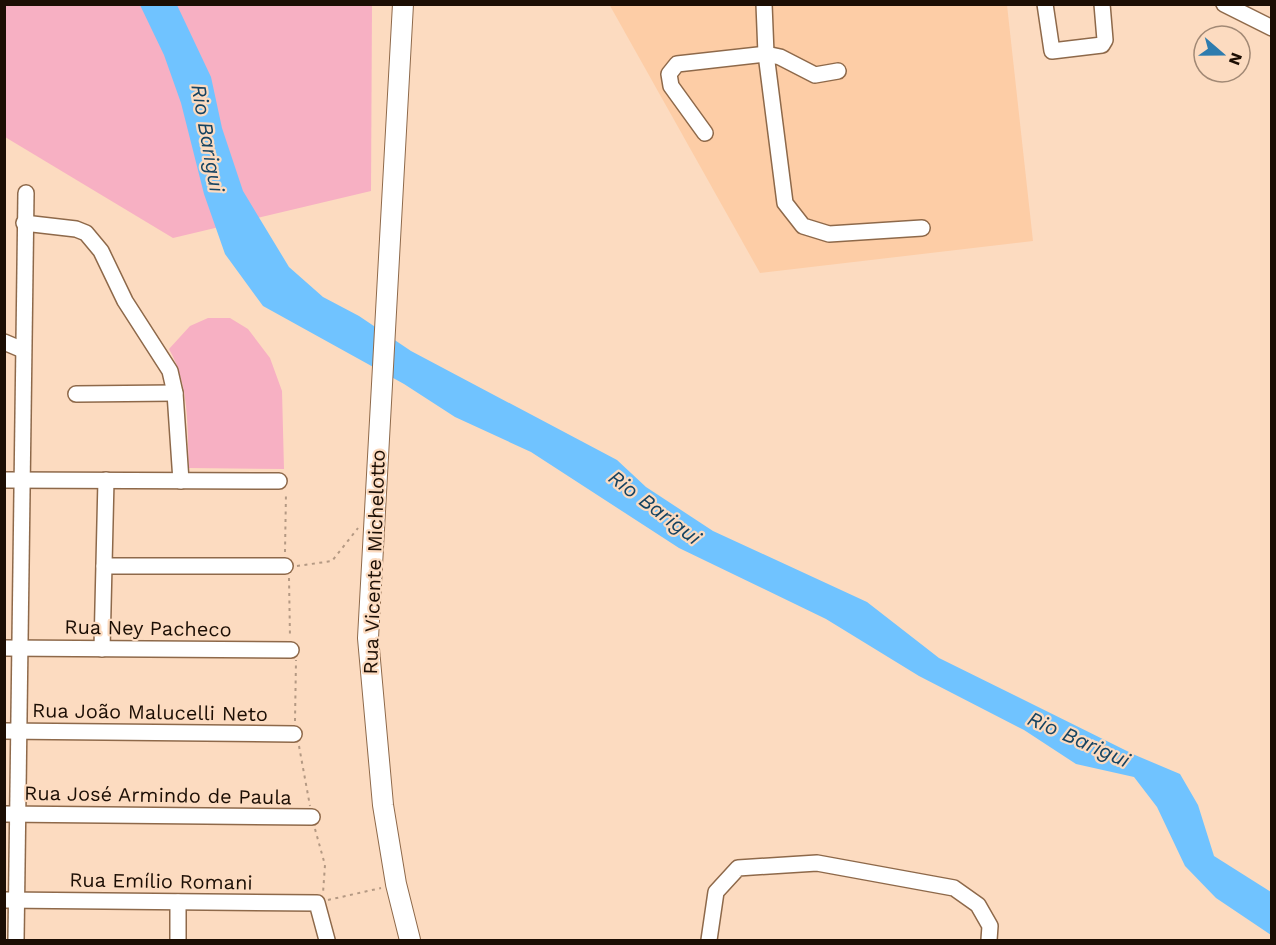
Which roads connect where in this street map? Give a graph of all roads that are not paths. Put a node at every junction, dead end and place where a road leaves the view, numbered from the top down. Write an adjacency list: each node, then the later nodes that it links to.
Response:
1 (764, 4): 7 (street)
2 (1045, 4): 3 (street)
3 (1102, 4)
4 (1224, 4): 6 (street)
5 (403, 6): 36 (main road, Rua Vicente Michelotto)
6 (1272, 28)
7 (766, 54): 8 (street); 9 (street); 12 (street)
8 (838, 71)
9 (705, 133)
10 (26, 193): 11 (street)
11 (24, 223): 14 (street); 15 (street)
12 (922, 228)
13 (4, 342): 14 (street)
14 (22, 350): 18 (street)
15 (175, 393): 16 (street); 20 (street)
16 (76, 394)
17 (4, 480): 18 (street)
18 (21, 480): 19 (street); 24 (street)
19 (105, 480): 20 (street); 22 (street)
20 (181, 481): 21 (street)
21 (279, 482)
22 (104, 566): 23 (street); 25 (street)
23 (285, 566)
24 (12, 648): 25 (street, Rua Ney Pacheco); 27 (street)
25 (102, 649): 26 (street, Rua Ney Pacheco)
26 (291, 650)
27 (11, 731): 28 (street, Rua João Malucelli Neto); 29 (street)
28 (294, 734)
29 (11, 814): 30 (street, Rua José Armindo de Paula); 31 (street)
30 (312, 817)
31 (10, 900): 32 (street, Rua Emílio Romani); 33 (street)
32 (178, 902): 34 (street); 35 (street, Rua Emílio Romani)
33 (16, 940)
34 (178, 940)
35 (327, 940)
36 (410, 940)
37 (709, 940): 38 (street)
38 (989, 940)

